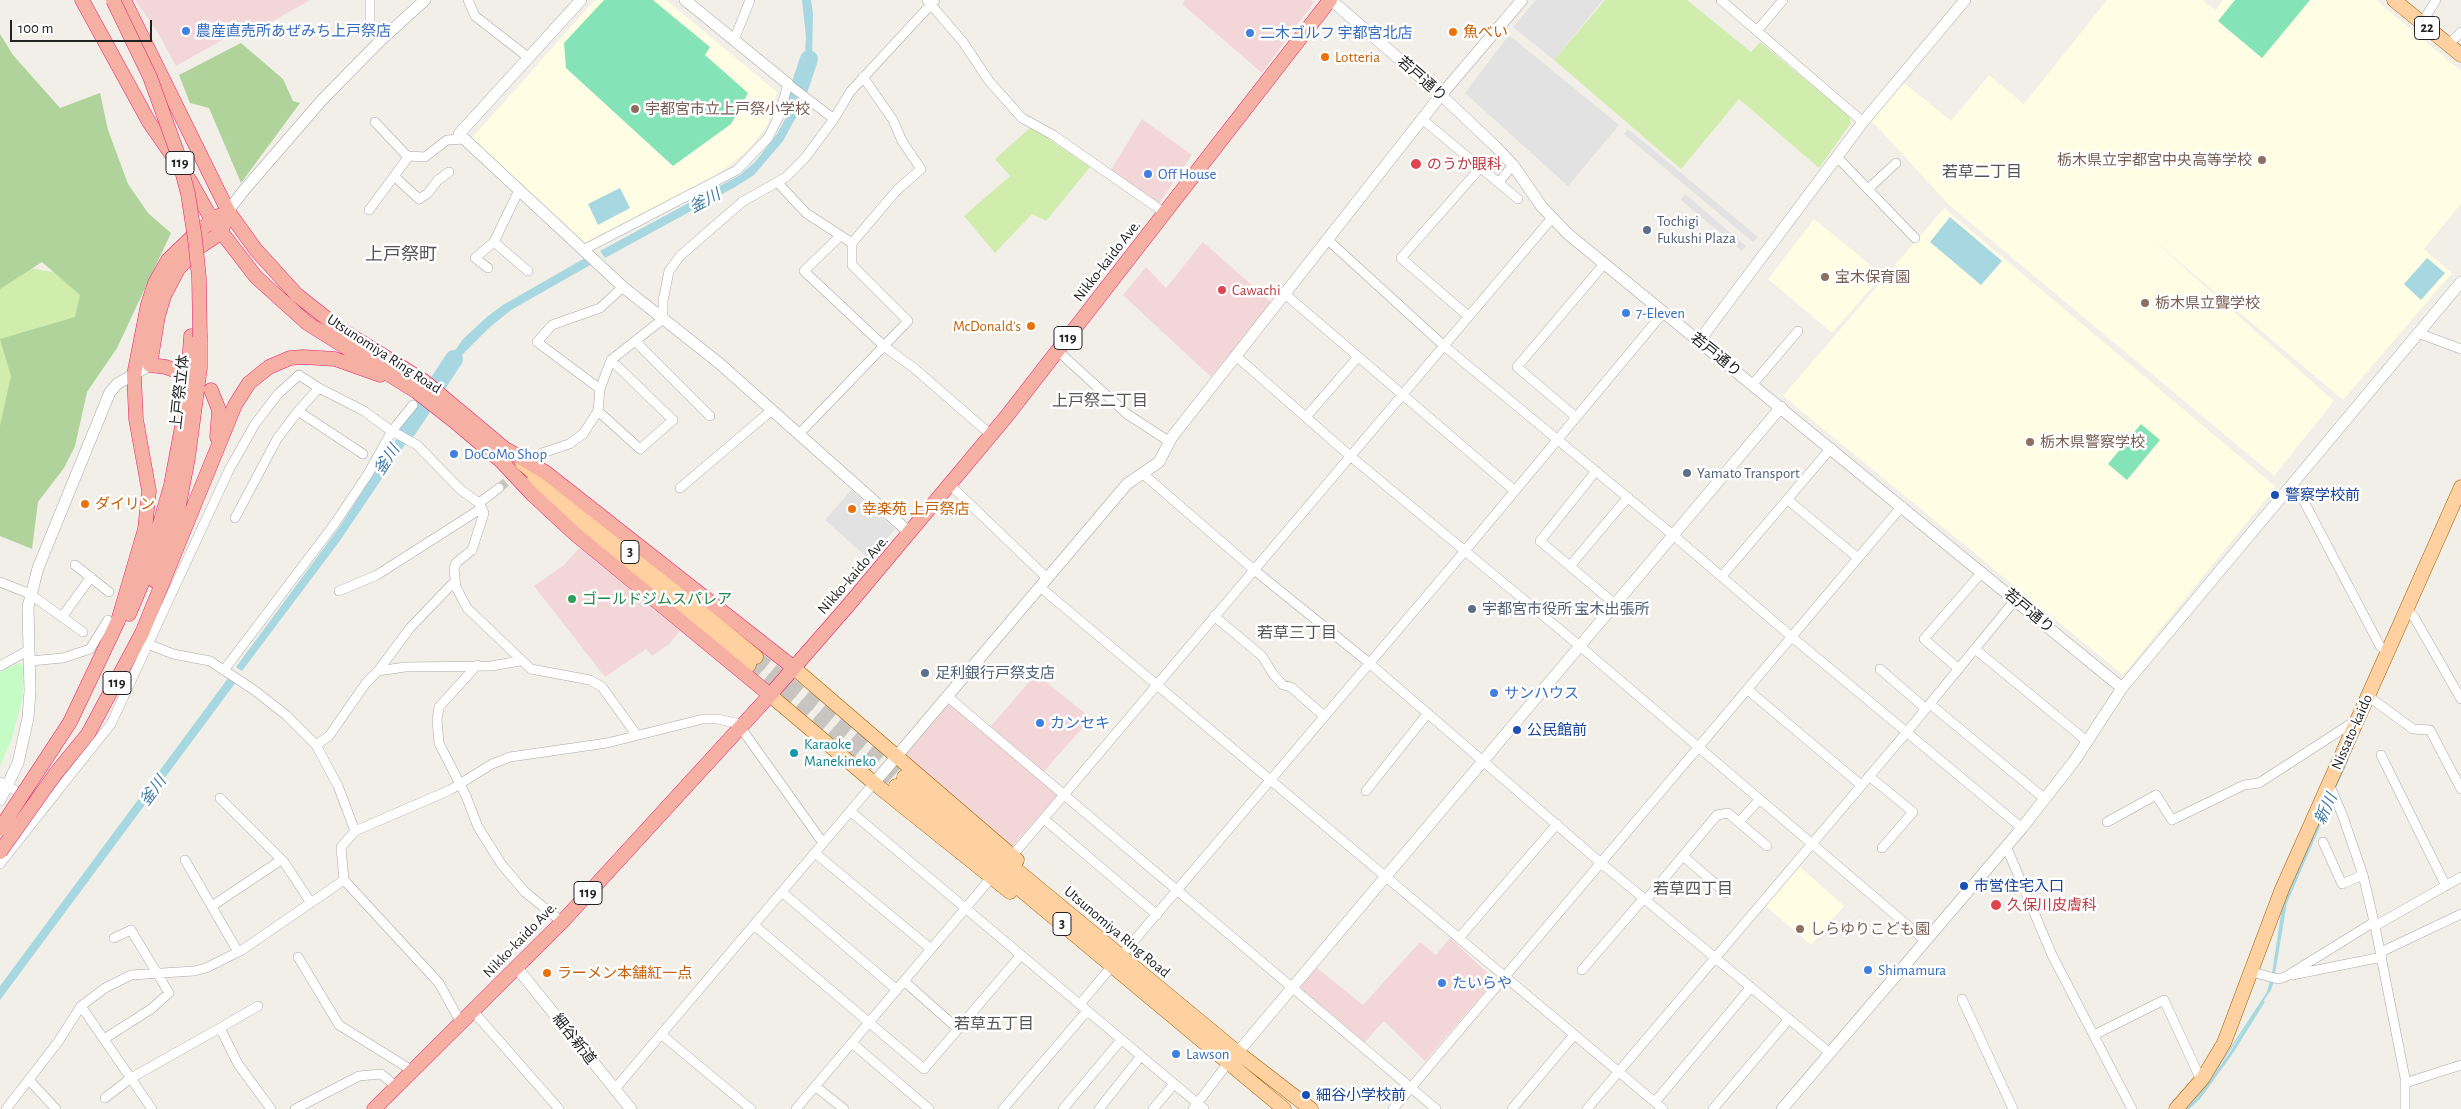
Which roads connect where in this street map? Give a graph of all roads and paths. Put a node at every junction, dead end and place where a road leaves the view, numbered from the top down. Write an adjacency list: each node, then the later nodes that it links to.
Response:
1 (82, 0): 51 (highway, Utsunomiya Ring Road / 119)
2 (103, 0): 70 (highway, 上戸祭立体 / 119)
3 (113, 0): 70 (highway, 上戸祭立体 / 119, bridge)
4 (124, 0): 48 (highway, Utsunomiya Ring Road / 119)
5 (370, 0): 22 (street)
6 (425, 0): 22 (street)
7 (468, 0): 26 (street)
8 (582, 0): 26 (street)
9 (685, 0): 23 (street)
10 (1330, 0): 29 (street, 若戸通り); 49 (highway, Nikko-kaido Ave. / 119)
11 (1522, 0): 29 (street)
12 (1720, 0): 20 (street)
13 (1783, 0): 20 (street)
14 (1965, 0): 33 (street)
15 (2394, 0): 19 (main road, 22)
16 (2436, 0): 19 (street)
17 (747, 1): 23 (street)
18 (931, 1): 27 (street); 49 (street)
19 (2422, 23): 24 (main road, 22)
20 (1757, 31): 33 (street)
21 (2461, 32): 24 (street)
22 (381, 40): 48 (street)
23 (734, 40): 28 (street)
24 (2448, 45): 25 (main road, 22)
25 (2461, 55)
26 (529, 58): 34 (street)
27 (863, 77): 30 (street); 57 (street)
28 (788, 84): 30 (street); 58 (street)
29 (1441, 95): 31 (street); 38 (street, 若戸通り)
30 (834, 119): 43 (street)
31 (1422, 119): 39 (street); 55 (street)
32 (375, 122): 35 (street)
33 (1864, 122): 36 (street)
34 (464, 138): 35 (street); 45 (street)
35 (408, 157): 41 (street)
36 (1837, 157): 44 (street); 72 (street)
37 (1896, 163): 44 (street)
38 (1513, 165): 42 (street); 50 (street, 若戸通り)
39 (1481, 168): 42 (street); 66 (street)
40 (449, 172): 41 (street)
41 (394, 176): 47 (street)
42 (1499, 182): 46 (street)
43 (778, 183): 53 (street); 67 (street)
44 (1868, 189): 54 (street)
45 (519, 190): 56 (street); 58 (street)
46 (1518, 199)
47 (369, 210)
48 (228, 211): 51 (highway); 52 (highway); 87 (highway, Utsunomiya Ring Road / 119)
49 (1165, 213): 76 (highway, Nikko-kaido Ave. / 119)
50 (1552, 218): 59 (street, 若戸通り); 66 (street)
51 (212, 220): 52 (highway, Utsunomiya Ring Road / 119); 82 (highway, 119)
52 (220, 233): 80 (highway); 87 (highway, Utsunomiya Ring Road / 119)
53 (839, 237): 57 (street); 74 (street)
54 (1915, 238)
55 (1328, 240): 64 (street); 73 (street)
56 (494, 242): 60 (street); 61 (street)
57 (852, 243): 74 (street)
58 (583, 250): 63 (street)
59 (1604, 264): 65 (street, 若戸通り); 95 (street)
60 (488, 268)
61 (528, 271)
62 (2461, 282): 69 (street)
63 (624, 287): 67 (street); 85 (street)
64 (1285, 294): 77 (street); 78 (street)
65 (1663, 313): 72 (street, 若戸通り); 95 (street)
66 (1468, 316): 73 (street)
67 (663, 319): 71 (street); 90 (street)
68 (1798, 331): 83 (street)
69 (2418, 333): 75 (street); 110 (street)
70 (196, 337): 130 (highway, 上戸祭立体 / 119)
71 (636, 341): 79 (street); 93 (street)
72 (1699, 342): 83 (street, 若戸通り)
73 (1443, 345): 88 (street); 99 (street)
74 (885, 347): 97 (street); 98 (street)
75 (2461, 349)
76 (1058, 351): 98 (highway, Nikko-kaido Ave. / 119); 100 (street)
77 (1236, 356): 94 (street); 100 (street)
78 (1358, 357): 88 (street); 94 (street)
79 (611, 360): 85 (street); 92 (street)
80 (150, 365): 81 (highway); 82 (street)
81 (179, 372)
82 (134, 375): 130 (highway, 119); 136 (street)
83 (1752, 385): 89 (street, 若戸通り)
84 (319, 388): 91 (street); 96 (street); 145 (street)
85 (600, 389): 92 (street)
86 (211, 390): 108 (highway, 119)
87 (418, 393): 96 (street); 104 (highway, Utsunomiya Ring Road / 119); 108 (highway, 119)
88 (1401, 394): 105 (street); 114 (street)
89 (1781, 407): 101 (street, 若戸通り); 121 (street)
90 (772, 410): 97 (street); 113 (street)
91 (298, 411): 103 (street); 119 (street)
92 (598, 411): 102 (street)
93 (710, 416)
94 (1306, 417): 105 (street)
95 (1576, 417): 99 (street)
96 (392, 431): 117 (street); 158 (street)
97 (799, 434): 120 (street)
98 (991, 435): 109 (highway, Nikko-kaido Ave. / 119)
99 (1557, 440): 106 (street); 114 (street)
100 (1170, 442): 107 (street)
101 (1831, 448): 116 (street); 118 (street, 若戸通り)
102 (542, 453)
103 (364, 454)
104 (503, 454): 151 (main road, Utsunomiya Ring Road / 3); 155 (highway, 119); 164 (highway, 119)
105 (1349, 455): 122 (street); 126 (street)
106 (1596, 471): 115 (street); 125 (street)
107 (1142, 474): 126 (street); 133 (street)
108 (205, 481): 130 (highway, 119)
109 (950, 485): 120 (highway, Nikko-kaido Ave. / 119); 133 (street)
110 (2292, 485): 148 (street); 161 (street)
111 (2461, 487): 139 (main road, Nissato-kaido)
112 (499, 488): 117 (street)
113 (680, 488)
114 (1515, 491): 122 (street)
115 (1628, 497): 121 (street); 125 (street)
116 (1788, 500): 123 (street); 128 (street)
117 (480, 506): 131 (street); 134 (street)
118 (1902, 506): 123 (street); 127 (street, 若戸通り)
119 (236, 518)
120 (910, 533): 155 (highway, Nikko-kaido Ave. / 119)
121 (1673, 535): 128 (street); 138 (street)
122 (1464, 552): 146 (street); 152 (street)
123 (1858, 558): 144 (street)
124 (75, 565): 129 (street)
125 (1570, 566): 138 (street)
126 (1253, 569): 140 (street); 152 (street)
127 (1982, 572): 137 (street, 若戸通り); 157 (street)
128 (1722, 576): 144 (street)
129 (91, 578): 135 (street); 141 (street)
130 (149, 579): 202 (highway, 119, bridge); 210 (highway, 119, bridge)
131 (455, 581): 150 (street); 159 (street)
132 (0, 582): 136 (street)
133 (1043, 583): 160 (street); 165 (street)
134 (339, 591)
135 (109, 592)
136 (30, 594): 141 (street); 149 (street)
137 (2015, 600): 147 (street); 161 (street, 若戸通り)
138 (1615, 604): 146 (street)
139 (2410, 613): 148 (main road, Nissato-kaido); 162 (street)
140 (1214, 616): 160 (street); 170 (street)
141 (62, 617): 143 (street)
142 (108, 620): 149 (street)
143 (83, 632)
144 (1792, 637): 163 (street); 173 (street)
145 (148, 644): 158 (street); 195 (street)
146 (1581, 647): 177 (street); 180 (street)
147 (1975, 649): 157 (street); 175 (street)
148 (2387, 652): 166 (main road, Nissato-kaido)
149 (30, 655): 154 (street); 185 (street)
150 (520, 661): 153 (street); 174 (street)
151 (752, 661)
152 (1368, 662): 169 (street); 170 (street)
153 (478, 665): 159 (street); 186 (street)
154 (0, 666)
155 (794, 668): 164 (highway, Nikko-kaido Ave. / 119); 178 (main road, 3)
156 (1880, 668): 168 (street)
157 (1959, 669): 168 (street)
158 (226, 671): 176 (street)
159 (378, 671): 176 (street)
160 (1157, 684): 182 (street); 190 (street)
161 (2122, 688): 175 (street)
162 (2458, 688): 167 (street)
163 (1748, 690): 177 (street); 187 (street)
164 (770, 695): 172 (highway, Nikko-kaido Ave. / 119); 183 (main road, 3)
165 (947, 696): 178 (street); 190 (street)
166 (2371, 698): 171 (main road, Nissato-kaido); 184 (street)
167 (2461, 699)
168 (1928, 706): 173 (street); 192 (street)
169 (1428, 713): 180 (street); 189 (street)
170 (1324, 716): 182 (street)
171 (2358, 720): 188 (main road, Nissato-kaido); 199 (street)
172 (742, 726): 174 (street); 205 (street); 235 (highway, Nikko-kaido Ave. / 119)
173 (1906, 733): 181 (street); 201 (street)
174 (636, 734): 186 (street)
175 (2088, 742): 192 (street)
176 (316, 745): 203 (street)
177 (1698, 748): 194 (street); 216 (street)
178 (897, 755): 183 (street); 212 (main road, 3)
179 (2381, 755): 223 (street)
180 (1484, 760): 200 (street); 219 (street)
181 (1869, 776): 187 (street); 209 (street)
182 (1271, 780): 219 (street); 226 (street)
183 (874, 783): 196 (street); 221 (main road, 3)
184 (2460, 783)
185 (4, 784): 193 (street); 195 (street)
186 (459, 784): 203 (street); 235 (street)
187 (1862, 785): 206 (street)
188 (2330, 786): 218 (street); 251 (main road, Nissato-kaido)
189 (1366, 791)
190 (1065, 794): 197 (street); 226 (street)
191 (220, 798): 215 (street)
192 (2045, 799): 201 (street)
193 (0, 800)
194 (1759, 800): 198 (street); 206 (street)
195 (45, 807): 217 (street)
196 (850, 811): 205 (street); 231 (street)
197 (1044, 819): 212 (street); 234 (street)
198 (1739, 822): 207 (street); 213 (street)
199 (2108, 822)
200 (1557, 824): 216 (street); 239 (street)
201 (2022, 828): 208 (street)
202 (0, 829)
203 (355, 831): 222 (street)
204 (2323, 842): 218 (street)
205 (823, 843): 211 (street)
206 (1811, 844): 240 (street); 246 (street)
207 (1767, 846)
208 (2006, 846): 240 (street); 270 (street)
209 (1882, 848)
210 (0, 852)
211 (815, 852): 225 (street); 241 (street)
212 (1012, 855): 224 (main road, 3)
213 (1683, 856): 227 (street); 228 (street)
214 (185, 860): 230 (street)
215 (282, 860): 229 (street); 230 (street)
216 (1601, 863): 228 (street); 252 (street)
217 (0, 864)
218 (2362, 874): 236 (street)
219 (1386, 876): 239 (street); 256 (street)
220 (2461, 877): 223 (street)
221 (992, 878): 231 (street); 232 (main road, 3)
222 (344, 880): 229 (street); 265 (street)
223 (2446, 886): 236 (street)
224 (1040, 890): 232 (main road, Utsunomiya Ring Road / 3); 247 (main road, Utsunomiya Ring Road / 3)
225 (782, 892): 237 (street); 257 (street)
226 (1176, 892): 234 (street); 256 (street)
227 (1726, 893)
228 (1645, 899): 246 (street); 249 (street)
229 (311, 903): 242 (street)
230 (212, 906): 242 (street)
231 (966, 908): 241 (street); 243 (street)
232 (1048, 913): 247 (main road, Utsunomiya Ring Road / 3)
233 (2461, 914): 244 (street)
234 (1157, 915): 247 (street)
235 (562, 922): 248 (highway, Nikko-kaido Ave. / 119)
236 (2375, 924): 244 (street); 253 (street)
237 (754, 925): 266 (street); 269 (street)
238 (114, 938): 250 (street)
239 (1459, 938): 252 (street)
240 (1926, 941): 275 (street)
241 (931, 949): 254 (street)
242 (238, 952): 250 (street)
243 (1021, 955): 259 (street); 268 (street)
244 (2381, 955): 253 (street); 284 (street)
245 (298, 956): 279 (street)
246 (1715, 956): 255 (street); 280 (street)
247 (1116, 961): 259 (street); 277 (main road, Utsunomiya Ring Road / 3)
248 (517, 968): 262 (highway, Nikko-kaido Ave. / 119); 289 (street, 細谷新道)
249 (1582, 970)
250 (158, 972): 260 (street); 272 (street)
251 (2252, 972): 253 (street); 283 (main road, Nissato-kaido)
252 (1504, 976): 271 (street); 288 (street)
253 (2276, 977)
254 (904, 981): 257 (street); 268 (street)
255 (1751, 986): 264 (street); 291 (street)
256 (1292, 988): 277 (street); 288 (street)
257 (897, 990): 266 (street)
258 (1962, 999): 318 (street)
259 (1080, 1004): 263 (street)
260 (81, 1006): 272 (street); 282 (street)
261 (258, 1006): 267 (street)
262 (473, 1011): 265 (highway, Nikko-kaido Ave. / 119); 299 (street)
263 (1087, 1011): 273 (street); 305 (street)
264 (1789, 1019): 275 (street); 316 (street)
265 (461, 1023): 279 (highway, Nikko-kaido Ave. / 119)
266 (869, 1023): 268 (street); 274 (street)
267 (220, 1028): 281 (street); 296 (street)
268 (958, 1029)
269 (662, 1034): 289 (street); 301 (street)
270 (2094, 1035): 283 (street); 319 (street)
271 (1574, 1036): 280 (street); 313 (street)
272 (104, 1039): 281 (street)
273 (1121, 1040): 276 (street); 306 (street)
274 (852, 1043): 286 (street); 304 (street)
275 (1830, 1053): 317 (street)
276 (1141, 1056): 285 (street); 307 (street)
277 (1233, 1058): 292 (street); 309 (main road, Utsunomiya Ring Road / 3); 310 (main road, Utsunomiya Ring Road / 3)
278 (2461, 1065): 284 (street)
279 (413, 1071): 287 (highway, Nikko-kaido Ave. / 119)
280 (1618, 1072): 291 (street); 314 (street)
281 (131, 1078): 290 (street); 295 (street)
282 (29, 1080): 293 (street); 294 (street)
283 (2201, 1080): 320 (main road, Nissato-kaido)
284 (2405, 1083): 321 (street)
285 (1174, 1084): 292 (street); 308 (street)
286 (816, 1086): 302 (street); 303 (street)
287 (397, 1087): 297 (street); 298 (highway, Nikko-kaido Ave. / 119)
288 (1411, 1088): 311 (street); 312 (street)
289 (614, 1090): 300 (street, 細谷新道)
290 (105, 1098)
291 (1655, 1102): 315 (street)
292 (1198, 1107)
293 (6, 1109)
294 (56, 1109)
295 (152, 1109)
296 (271, 1109)
297 (295, 1109)
298 (374, 1109)
299 (559, 1109)
300 (630, 1109)
301 (751, 1109)
302 (796, 1109)
303 (844, 1109)
304 (929, 1109)
305 (1003, 1109)
306 (1063, 1109)
307 (1099, 1109)
308 (1153, 1109)
309 (1284, 1109)
310 (1311, 1109)
311 (1393, 1109)
312 (1436, 1109)
313 (1512, 1109)
314 (1587, 1109)
315 (1663, 1109)
316 (1713, 1109)
317 (1782, 1109)
318 (2013, 1109)
319 (2132, 1109)
320 (2176, 1109)
321 (2405, 1109)

